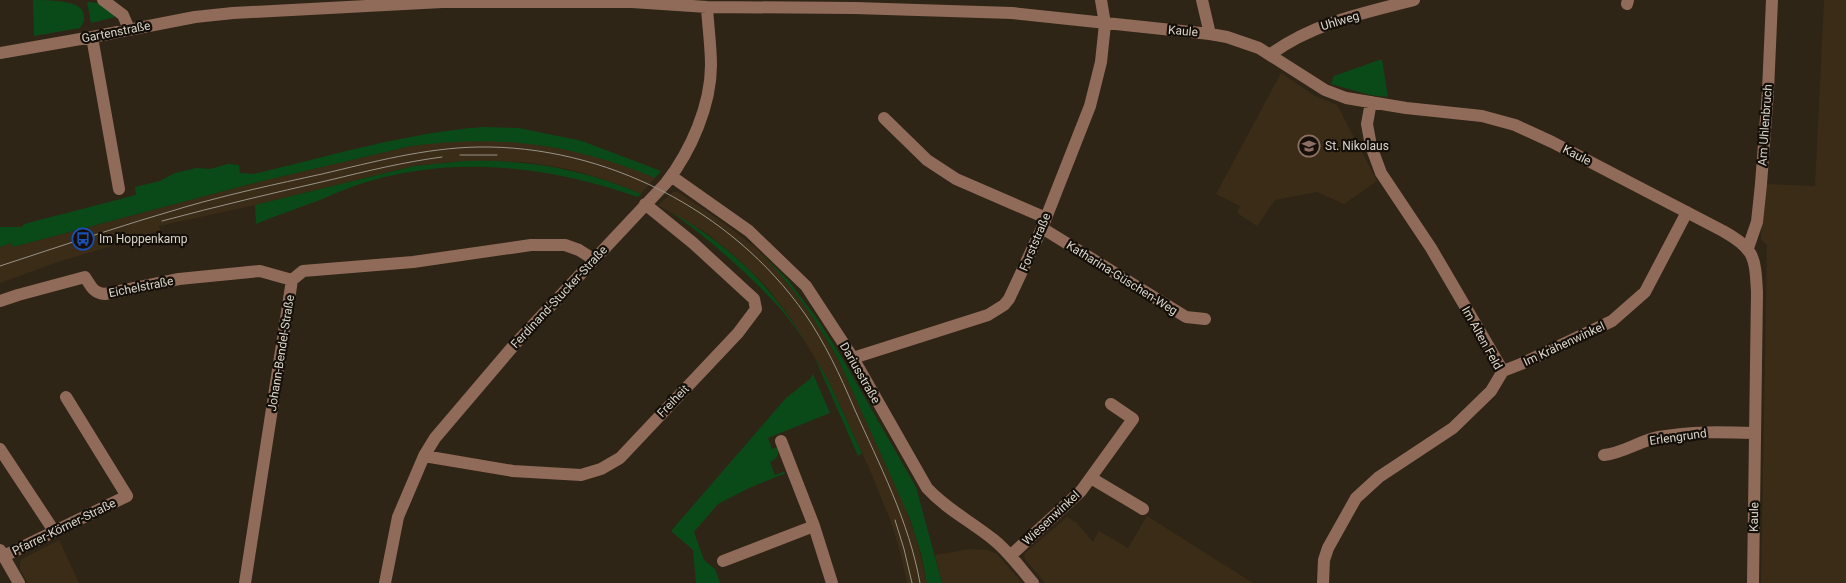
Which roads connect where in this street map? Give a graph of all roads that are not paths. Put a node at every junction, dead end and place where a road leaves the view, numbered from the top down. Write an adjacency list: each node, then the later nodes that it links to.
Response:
1 (103, 0): 10 (street)
2 (1101, 0): 9 (street, Forststraße)
3 (1202, 0): 11 (street)
4 (1414, 0): 14 (street, Uhlweg)
5 (1772, 0): 22 (street, Am Uhlenbruch)
6 (771, 3): 7 (street, Kaule); 9 (street, Kaule)
7 (707, 7): 8 (street, Kaule); 17 (street, Ferdinand-Stucker-Straße)
8 (233, 13): 10 (street, Gartenstraße)
9 (1105, 24): 11 (street, Kaule); 21 (street, Forststraße)
10 (129, 29): 12 (street, Gartenstraße)
11 (1210, 34): 14 (street, Kaule)
12 (92, 37): 13 (street, Gartenstraße); 18 (street)
13 (0, 53)
14 (1271, 54): 15 (street, Kaule)
15 (1371, 102): 20 (street, Kaule); 28 (street, Im Alten Feld)
16 (884, 118): 21 (street, Katharina-Güschen-Weg)
17 (671, 176): 19 (street, Ferdinand-Stucker-Straße); 27 (street, Dariusstraße)
18 (119, 189)
19 (645, 204): 23 (street, Ferdinand-Stucker-Straße); 35 (street, Freiheit)
20 (1687, 212): 22 (street, Kaule); 28 (street, Im Krähenwinkel)
21 (1044, 223): 26 (street, Katharina-Güschen-Weg); 27 (street, Forststraße)
22 (1748, 248): 31 (street, Kaule)
23 (593, 259): 24 (street, Johann-Bendel-Straße); 35 (street, Ferdinand-Stucker-Straße)
24 (292, 280): 25 (street, Eichelstraße); 44 (street, Johann-Bendel-Straße)
25 (0, 302)
26 (1205, 319)
27 (853, 358): 41 (street, Dariusstraße)
28 (1503, 371): 48 (street, Im Alten Feld)
29 (66, 396): 39 (street, Pfarrer-Körner-Straße)
30 (1111, 404): 36 (street, Wiesenwinkel)
31 (1755, 433): 34 (street, Erlengrund); 49 (street, Kaule)
32 (781, 441): 38 (street)
33 (0, 449): 39 (street)
34 (1604, 455)
35 (424, 456): 45 (street, Ferdinand-Stucker-Straße)
36 (1091, 478): 37 (street); 41 (street, Wiesenwinkel)
37 (1143, 509)
38 (814, 526): 42 (street); 46 (street)
39 (54, 531): 40 (street, Pfarrer-Körner-Straße)
40 (2, 553): 43 (street)
41 (1010, 556): 47 (street, Dariusstraße)
42 (723, 561)
43 (19, 583)
44 (245, 583)
45 (385, 583)
46 (832, 583)
47 (1033, 583)
48 (1323, 583)
49 (1753, 583)

